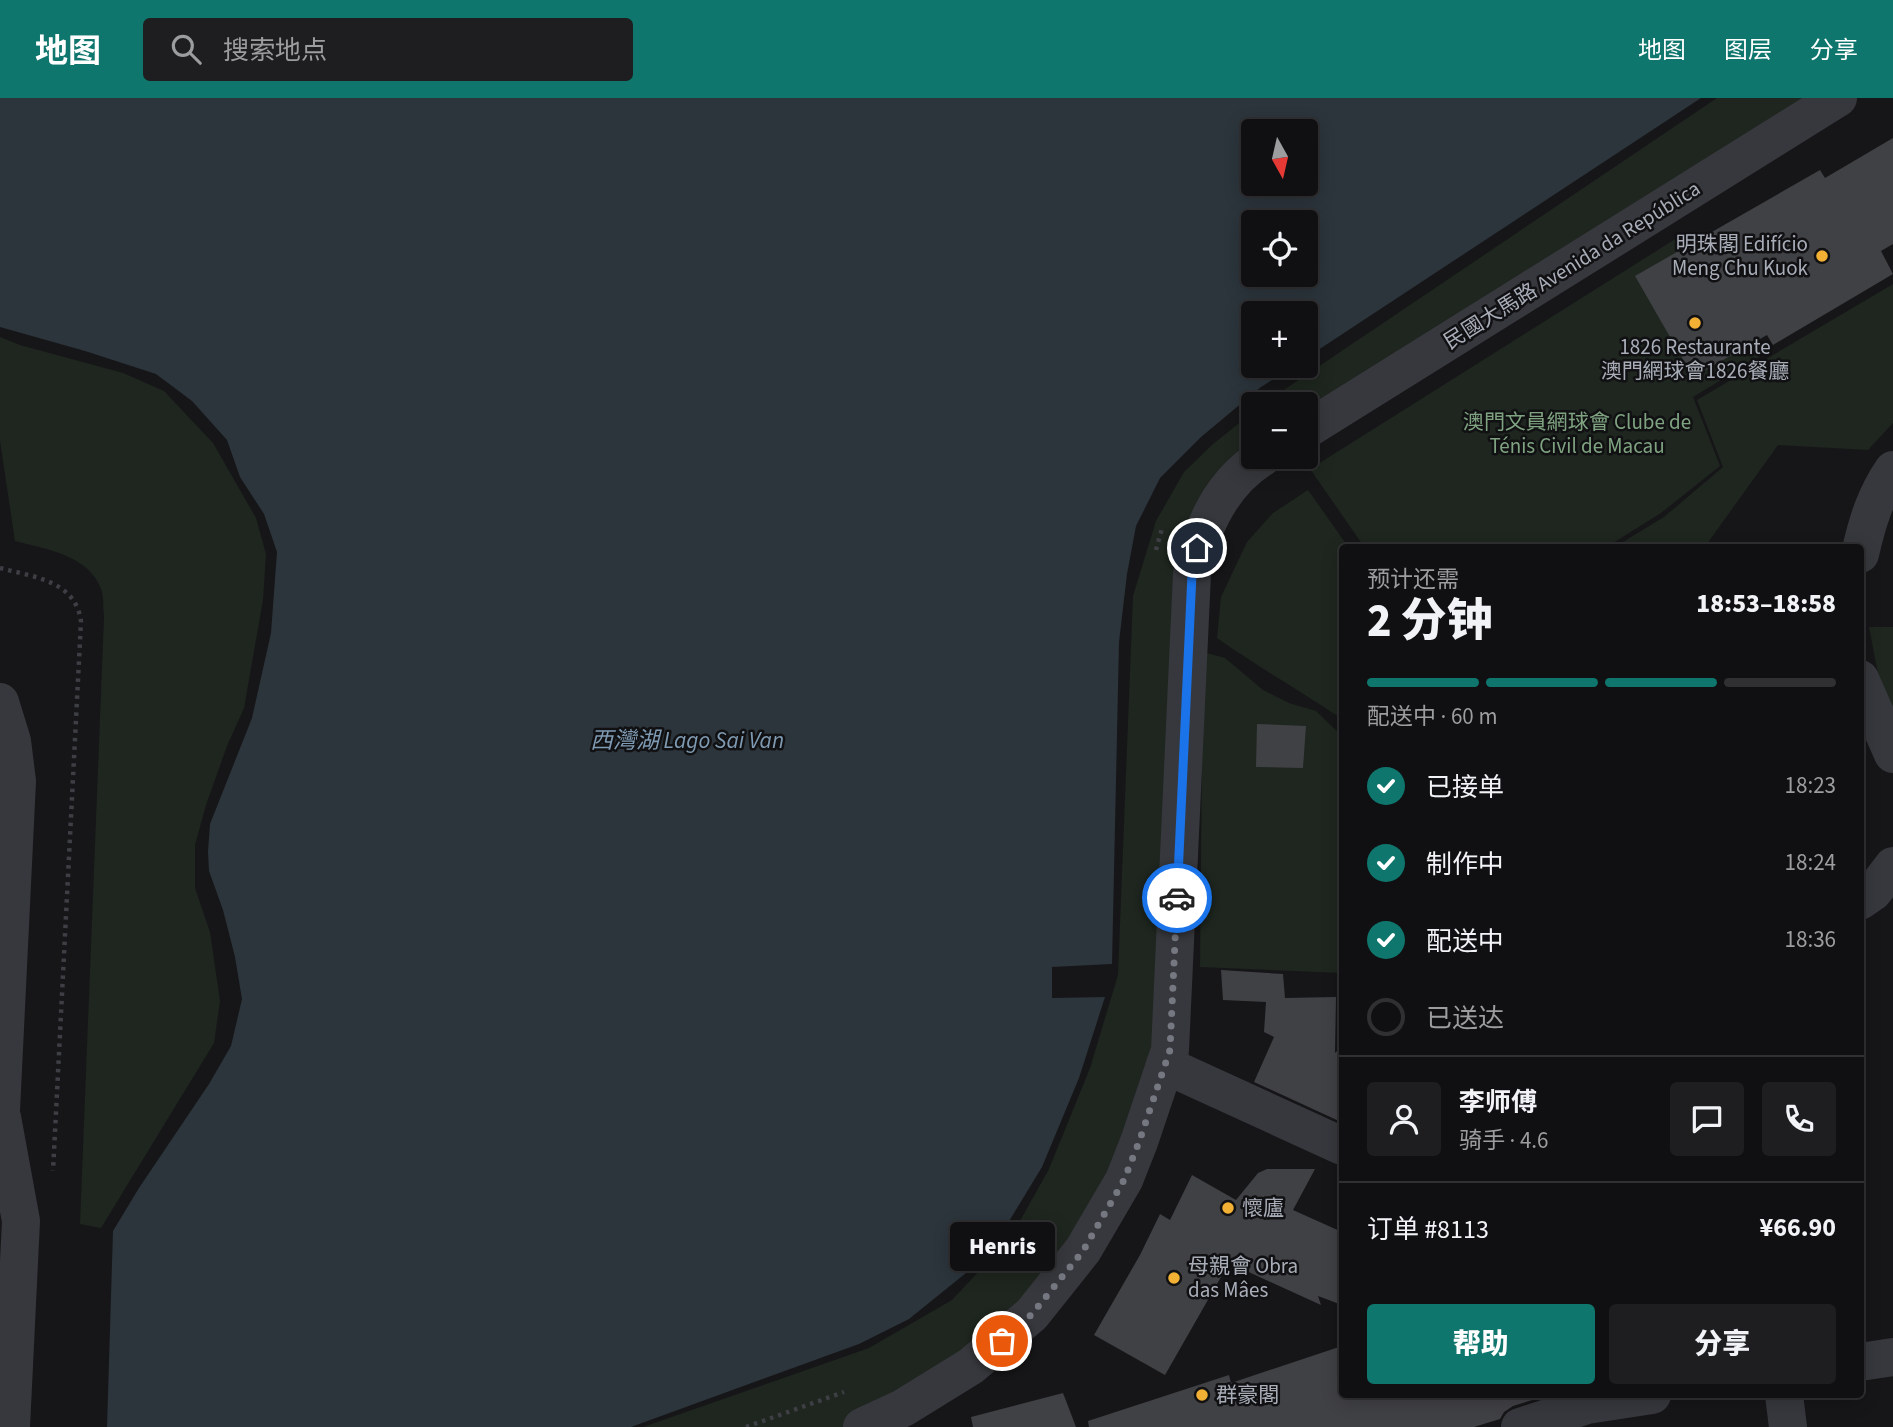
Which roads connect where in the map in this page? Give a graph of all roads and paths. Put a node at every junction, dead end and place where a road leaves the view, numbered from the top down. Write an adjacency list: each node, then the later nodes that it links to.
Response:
1 (1838, 98): 3 (street, 民國大馬路 Avenida da República)
2 (1241, 423): 4 (path)
3 (1318, 423)
4 (1234, 427)
5 (1249, 469): 18 (street)
6 (1893, 470): 8 (street)
7 (1165, 519): 9 (path)
8 (1862, 544)
9 (1154, 561)
10 (0, 568): 21 (path)
11 (1864, 688): 13 (street)
12 (0, 702): 19 (street)
13 (1893, 754)
14 (1893, 866): 16 (street)
15 (1893, 886): 17 (street)
16 (1864, 899)
17 (1864, 900)
18 (1165, 1065): 20 (street); 29 (street)
19 (1, 1124): 27 (street)
20 (1339, 1145)
21 (52, 1179)
22 (1893, 1357): 23 (street)
23 (1864, 1361)
24 (854, 1387): 28 (path)
25 (1632, 1398): 30 (street)
26 (1784, 1398): 31 (street)
27 (11, 1427)
28 (746, 1427)
29 (862, 1427)
30 (1520, 1427)
31 (1788, 1427)

